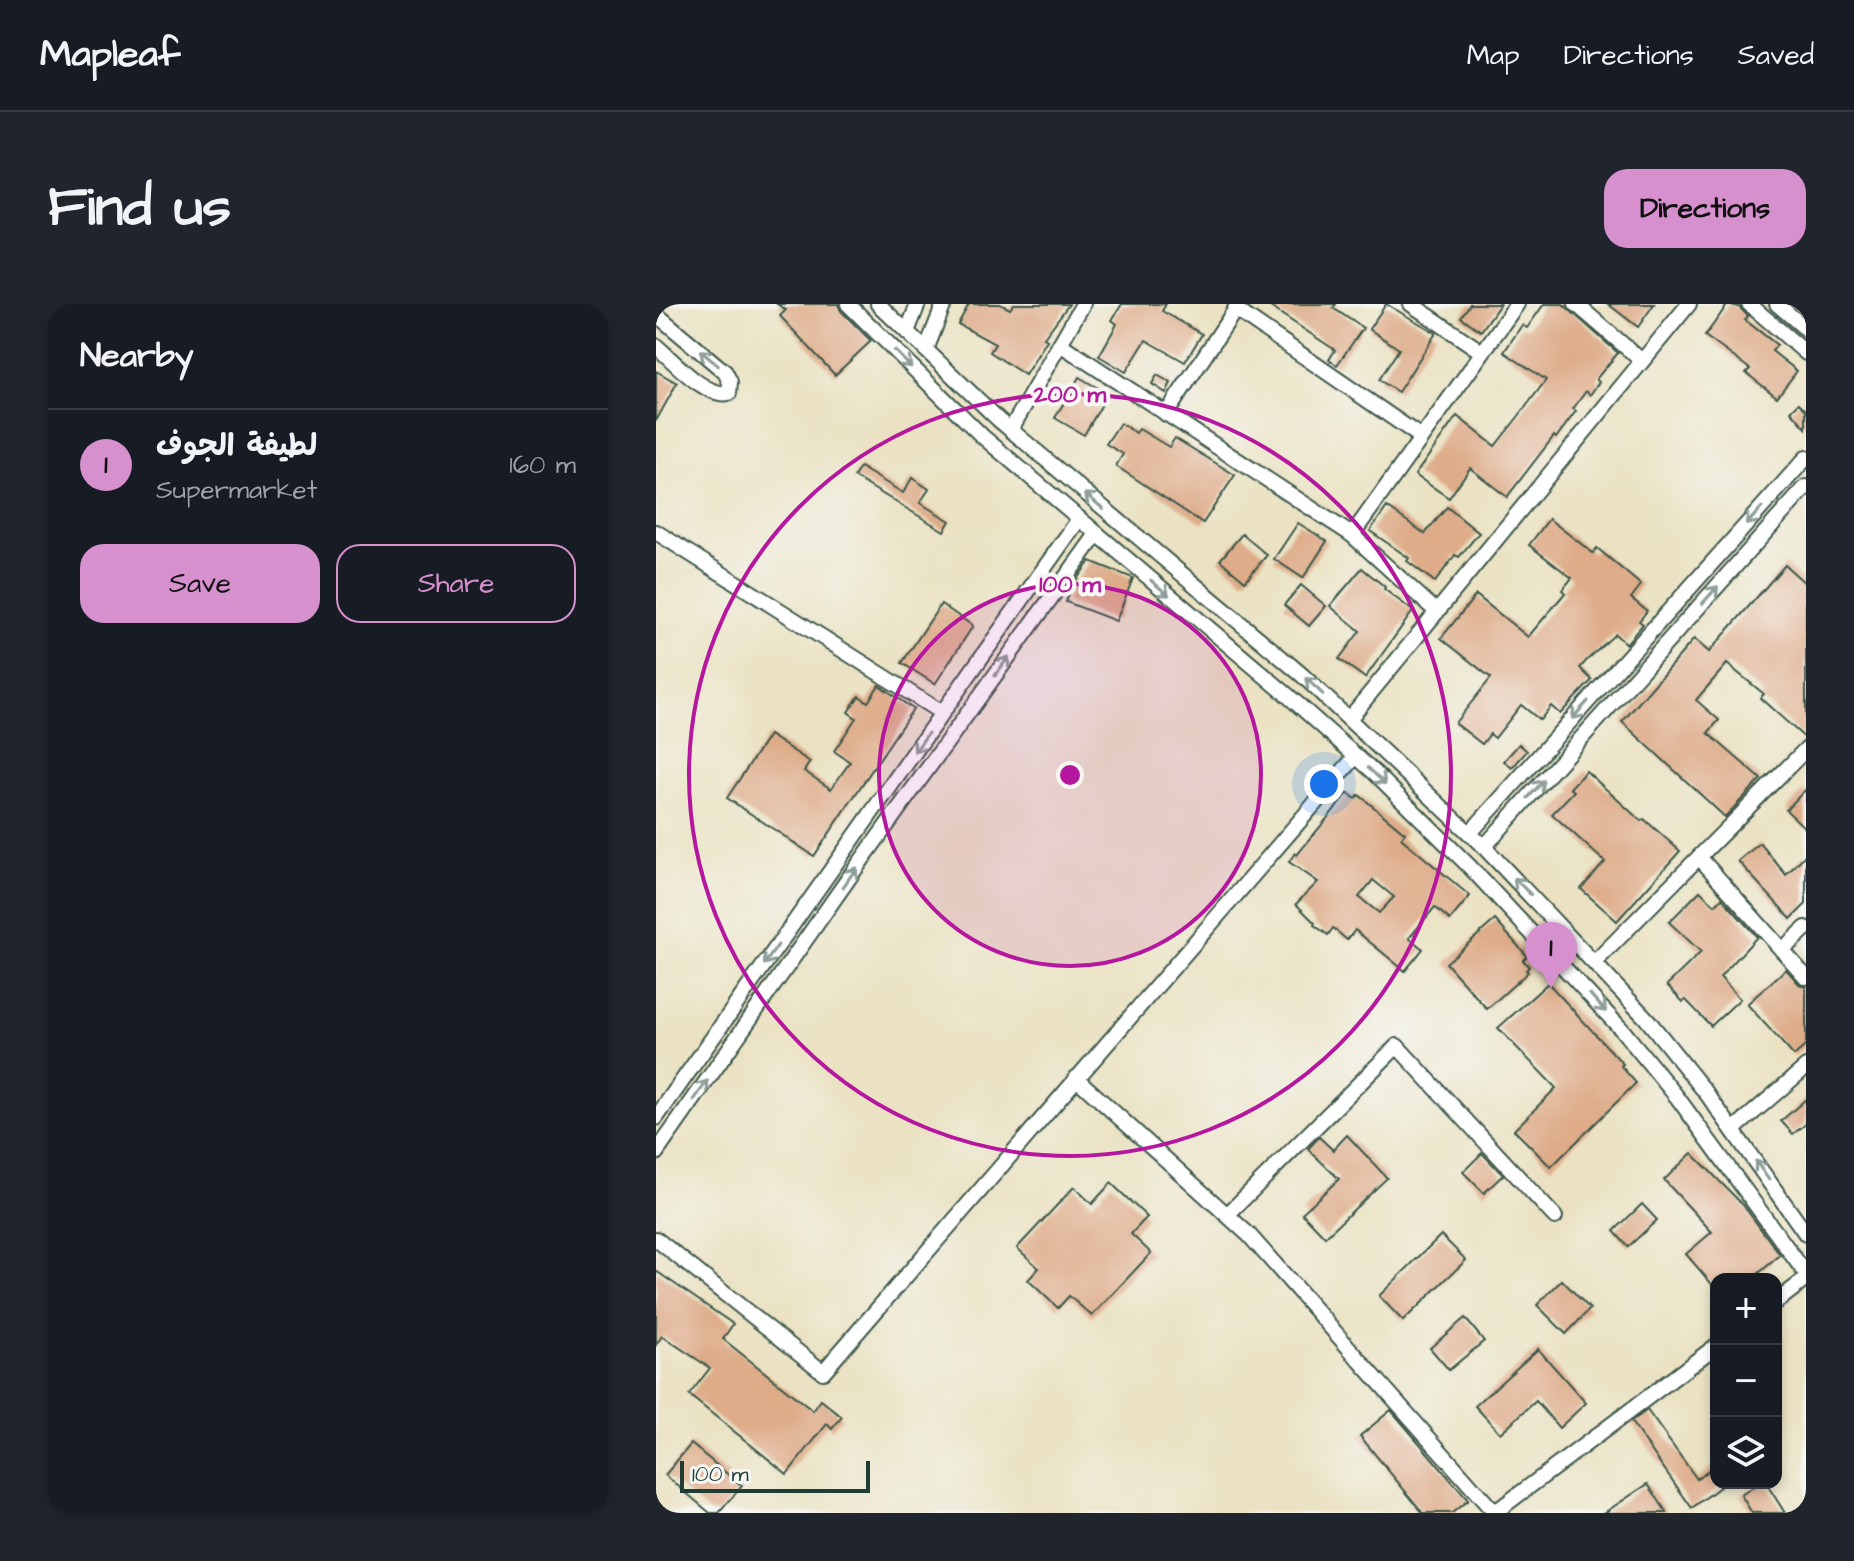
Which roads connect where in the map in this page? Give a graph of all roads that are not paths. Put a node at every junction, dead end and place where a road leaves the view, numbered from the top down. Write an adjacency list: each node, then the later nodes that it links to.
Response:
1 (848, 304): 27 (street, one-way to 27)
2 (878, 304): 15 (street)
3 (918, 304): 15 (street)
4 (944, 304): 18 (street)
5 (1083, 304): 16 (street)
6 (1411, 304): 19 (street)
7 (1517, 304): 19 (street)
8 (1576, 304): 21 (street)
9 (1689, 304): 21 (street)
10 (1749, 304): 20 (street)
11 (1777, 304): 14 (street)
12 (1237, 306): 22 (street); 24 (street)
13 (656, 314): 17 (street, one-way to 13)
14 (1806, 329)
15 (907, 332): 18 (street)
16 (1060, 344): 22 (street); 23 (street)
17 (656, 346)
18 (926, 350): 23 (street)
19 (1482, 352): 24 (street)
20 (1806, 353)
21 (1642, 361): 31 (street)
22 (1166, 414): 30 (street)
23 (1011, 429): 33 (street, one-way to 23)
24 (1421, 437): 30 (street)
25 (1806, 458): 36 (street, one-way to 36)
26 (1806, 487): 37 (street, one-way to 26)
27 (1079, 519): 29 (street); 32 (street)
28 (656, 532): 32 (street)
29 (1097, 534): 35 (street, one-way to 35); 47 (street, one-way to 29)
30 (1352, 535): 31 (street)
31 (1437, 612): 33 (street)
32 (942, 713): 45 (street, one-way to 45)
33 (1349, 719): 36 (street)
34 (1806, 749): 38 (street)
35 (1356, 756): 44 (street); 52 (street, one-way to 52)
36 (1470, 833): 37 (street)
37 (1484, 847): 41 (street, one-way to 37)
38 (1699, 857): 40 (street); 41 (street)
39 (1806, 928): 40 (street)
40 (1782, 950): 42 (street)
41 (1595, 962): 46 (street)
42 (1806, 977)
43 (1806, 1067): 46 (street)
44 (1076, 1078): 48 (street); 51 (street)
45 (656, 1118)
46 (1733, 1130): 50 (street, one-way to 46)
47 (656, 1153)
48 (1227, 1215): 49 (street); 55 (street)
49 (1555, 1217)
50 (1806, 1234)
51 (656, 1239)
52 (1806, 1277): 53 (street)
53 (1782, 1297)
54 (1710, 1351): 55 (street)
55 (1494, 1513)

